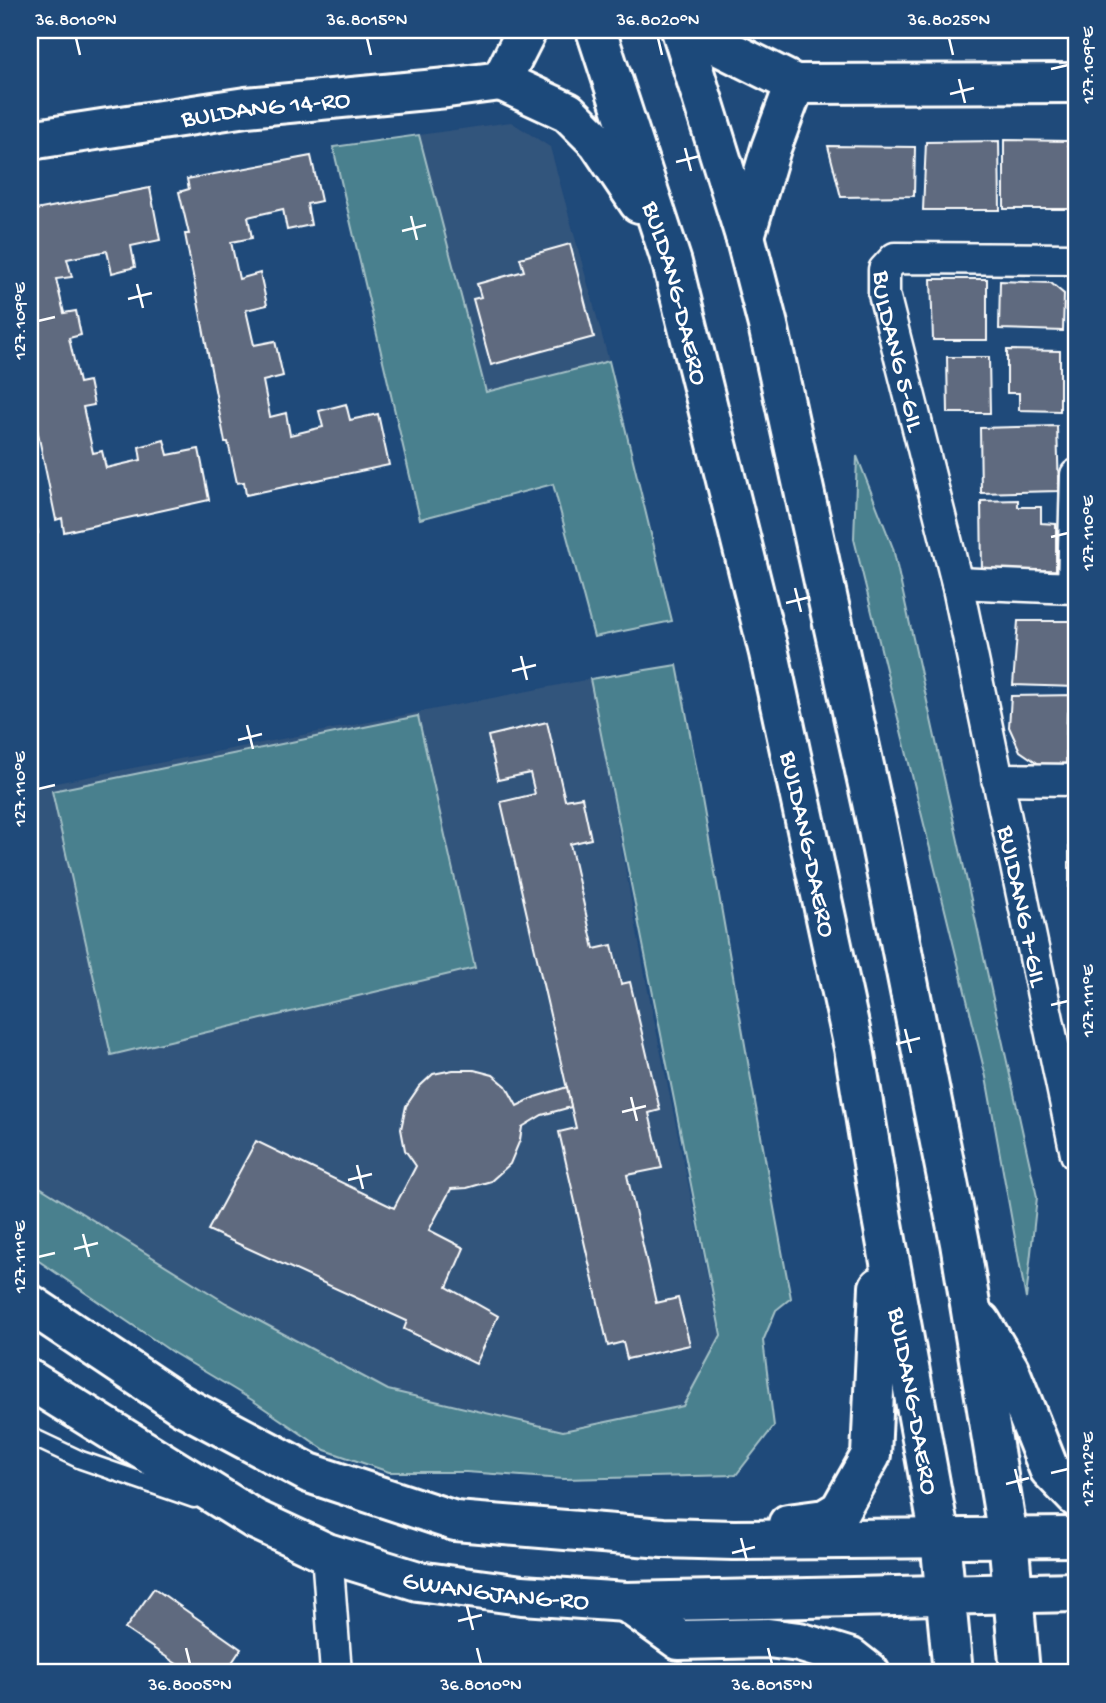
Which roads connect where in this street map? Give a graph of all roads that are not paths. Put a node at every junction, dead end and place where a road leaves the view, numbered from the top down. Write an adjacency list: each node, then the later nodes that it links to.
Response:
1 (527, 30): 5 (main road)
2 (596, 30): 10 (main road, BULDANG-DAERO)
3 (681, 30): 9 (main road)
4 (702, 30): 7 (main road)
5 (501, 81): 8 (main road, BULDANG 14-RO); 10 (main road)
6 (1076, 83): 7 (main road)
7 (795, 84): 9 (main road)
8 (30, 139)
9 (745, 236): 19 (main road)
10 (664, 239): 17 (main road, BULDANG-DAERO)
11 (1076, 259): 13 (street, BULDANG 5-GIL)
12 (1076, 475): 13 (street)
13 (957, 583): 14 (street, BULDANG 5-GIL)
14 (997, 779): 15 (street); 16 (street, BULDANG 7-GIL)
15 (1076, 780)
16 (1076, 1154)
17 (882, 1218): 26 (main road, BULDANG-DAERO); 27 (main road)
18 (30, 1304): 27 (main road)
19 (970, 1306): 22 (main road); 24 (main road)
20 (30, 1380): 23 (main road, GWANGJANG-RO)
21 (30, 1436): 23 (lane)
22 (1076, 1497)
23 (254, 1519): 28 (main road, GWANGJANG-RO)
24 (1008, 1537): 25 (main road); 26 (main road); 30 (main road)
25 (1076, 1537)
26 (940, 1538): 27 (main road); 31 (main road, BULDANG-DAERO)
27 (733, 1541)
28 (327, 1553): 32 (main road, GWANGJANG-RO); 33 (street)
29 (1076, 1592): 30 (main road, GWANGJANG-RO)
30 (1013, 1593): 31 (main road, GWANGJANG-RO); 36 (main road)
31 (946, 1595): 32 (main road, GWANGJANG-RO); 35 (main road, BULDANG-DAERO)
32 (626, 1602): 34 (main road)
33 (336, 1673)
34 (870, 1673)
35 (953, 1673)
36 (1020, 1673)

